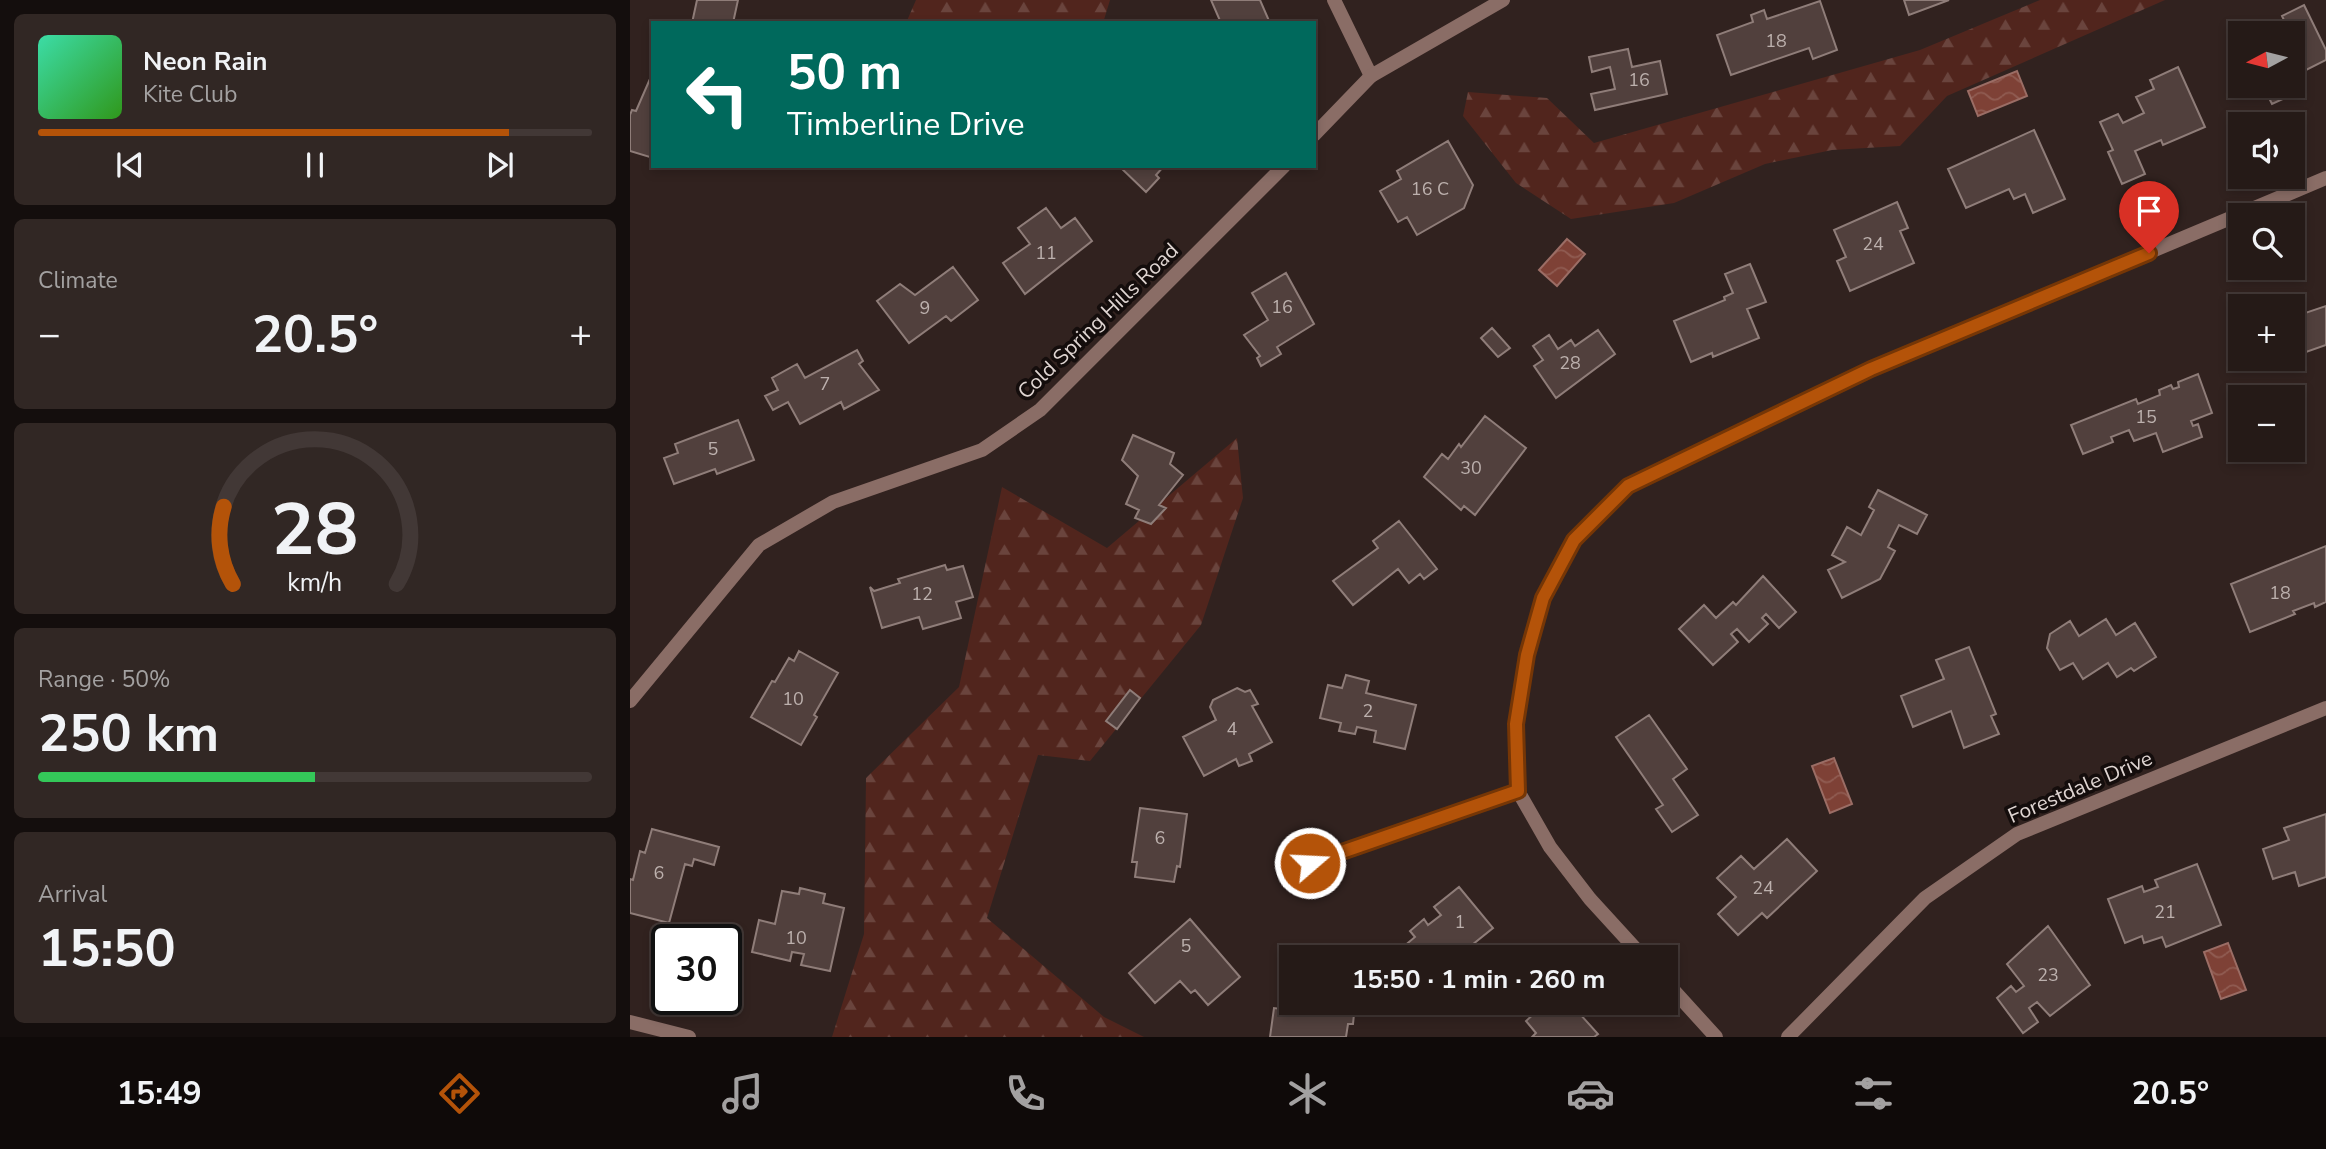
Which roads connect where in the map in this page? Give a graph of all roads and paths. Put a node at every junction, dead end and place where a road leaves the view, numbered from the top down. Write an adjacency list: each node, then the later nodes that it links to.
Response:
1 (1334, 0): 3 (street)
2 (1503, 0): 3 (street)
3 (1371, 76): 4 (street)
4 (1316, 133)
5 (1282, 168): 7 (street, Cold Spring Hills Road)
6 (2326, 178): 9 (street)
7 (630, 701)
8 (2326, 708): 16 (street, Forestdale Drive)
9 (1518, 791): 10 (street); 11 (street)
10 (1310, 863)
11 (1632, 945)
12 (1678, 995): 15 (street)
13 (630, 1023): 14 (street)
14 (689, 1037)
15 (1716, 1037)
16 (1788, 1037)

